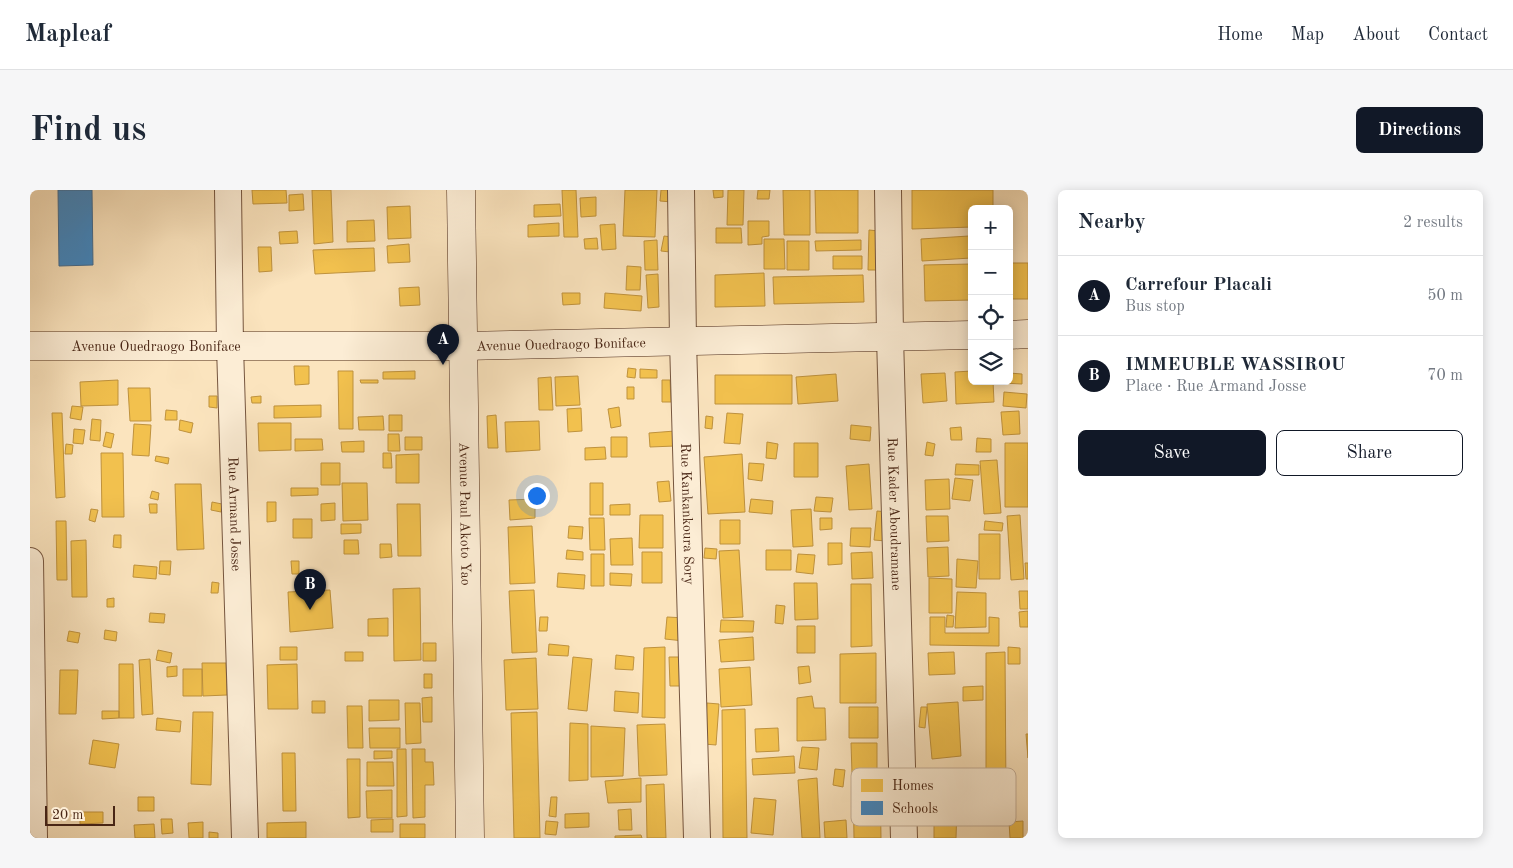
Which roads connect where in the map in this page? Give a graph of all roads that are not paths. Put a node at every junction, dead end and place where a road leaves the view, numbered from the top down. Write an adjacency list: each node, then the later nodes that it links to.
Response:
1 (228, 190): 11 (street, Rue Armand Josse)
2 (461, 190): 12 (street, Avenue Paul Akoto Yao)
3 (681, 190): 9 (street, Rue Kankankoura Sory)
4 (888, 190): 8 (street, Rue Kader Aboudramane)
5 (1013, 334): 6 (street)
6 (1028, 334)
7 (968, 335): 8 (street, Avenue Ouedraogo Boniface)
8 (890, 337): 9 (street, Avenue Ouedraogo Boniface); 14 (street, Rue Kader Aboudramane)
9 (683, 341): 12 (street, Avenue Ouedraogo Boniface); 18 (street, Rue Kankankoura Sory)
10 (30, 346): 11 (street, Avenue Ouedraogo Boniface)
11 (230, 346): 12 (street, Avenue Ouedraogo Boniface); 16 (street, Rue Armand Josse)
12 (463, 346): 17 (street, Avenue Paul Akoto Yao)
13 (30, 561): 15 (street)
14 (902, 768)
15 (34, 838)
16 (245, 838)
17 (470, 838)
18 (697, 838)

